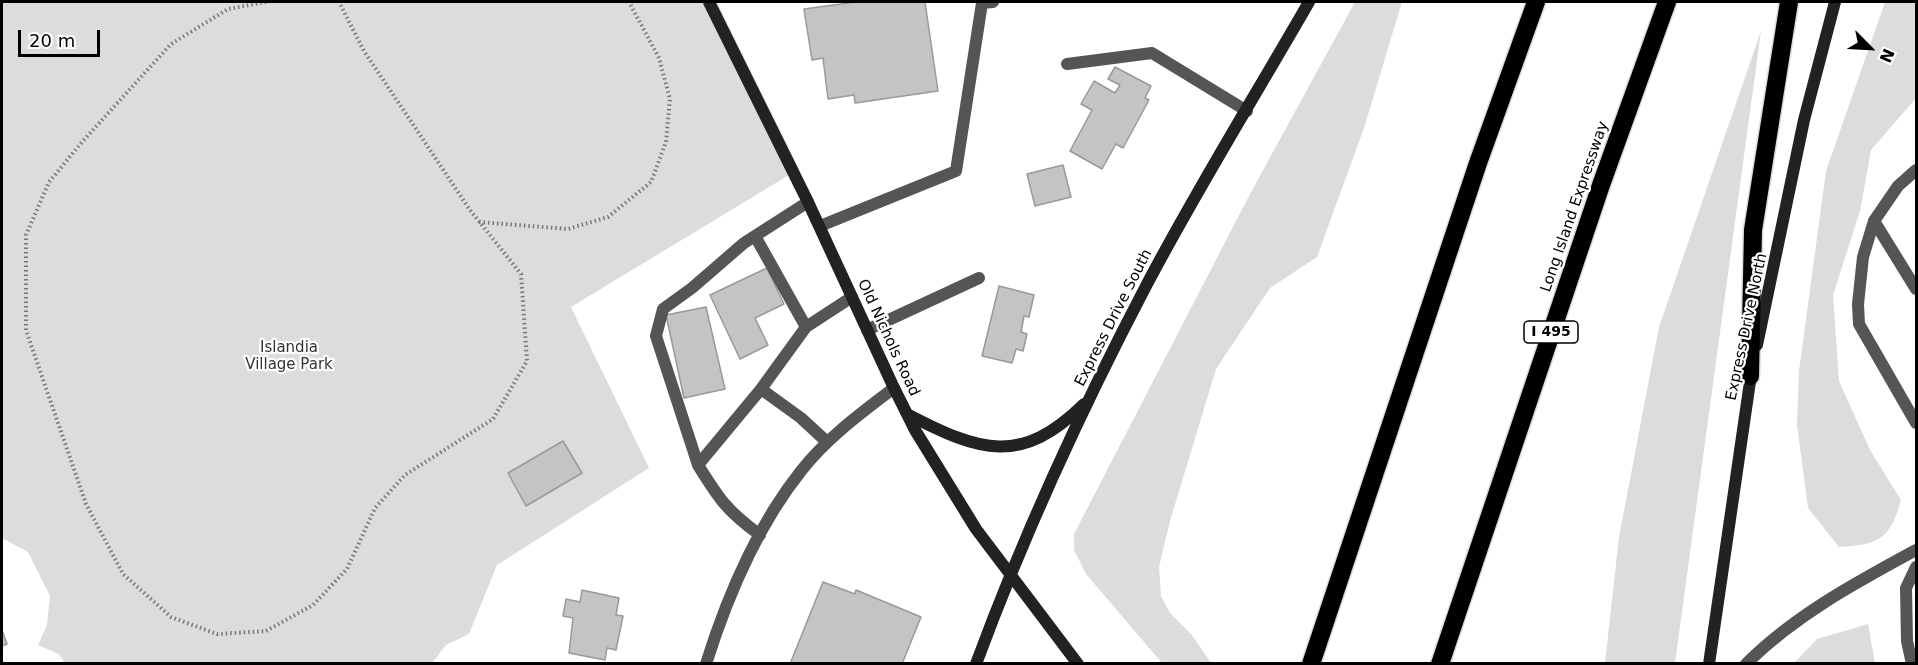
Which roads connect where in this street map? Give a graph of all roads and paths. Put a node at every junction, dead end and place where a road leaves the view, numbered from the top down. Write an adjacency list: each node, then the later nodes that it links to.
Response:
1 (266, 2): 16 (path)
2 (339, 2): 16 (path)
3 (629, 2): 16 (path)
4 (709, 2): 14 (main road, Old Nichols Road)
5 (993, 2): 17 (street)
6 (1309, 2): 12 (main road, Express Drive South)
7 (1536, 2): 39 (highway)
8 (1667, 2): 40 (highway, Long Island Expressway / I 495)
9 (1789, 2): 24 (highway)
10 (1835, 2): 24 (main road, Express Drive North)
11 (1067, 64): 12 (street)
12 (1246, 111): 27 (main road, Express Drive South)
13 (1917, 170): 15 (street)
14 (808, 202): 17 (main road, Old Nichols Road); 18 (street)
15 (1874, 221): 20 (street); 29 (street)
16 (479, 222)
17 (820, 226): 21 (main road, Old Nichols Road)
18 (755, 236): 22 (street); 31 (street)
19 (980, 278): 23 (street)
20 (1917, 289)
21 (852, 297): 22 (street); 23 (main road, Old Nichols Road)
22 (806, 327): 26 (street)
23 (867, 330): 25 (main road, Old Nichols Road)
24 (1750, 376): 41 (main road, Express Drive North)
25 (894, 388): 28 (main road, Old Nichols Road); 30 (street)
26 (761, 389): 30 (street); 31 (street)
27 (1089, 399): 28 (main road); 35 (main road, Express Drive South)
28 (907, 414): 35 (main road, Old Nichols Road)
29 (1917, 423)
30 (827, 442): 32 (street)
31 (698, 465): 32 (street)
32 (760, 535): 36 (street)
33 (1917, 550): 42 (street)
34 (1917, 567): 43 (street)
35 (1011, 575): 37 (main road, Express Drive South); 38 (main road, Old Nichols Road)
36 (706, 663)
37 (976, 663)
38 (1078, 663)
39 (1311, 663)
40 (1440, 663)
41 (1709, 663)
42 (1746, 663)
43 (1912, 663)

